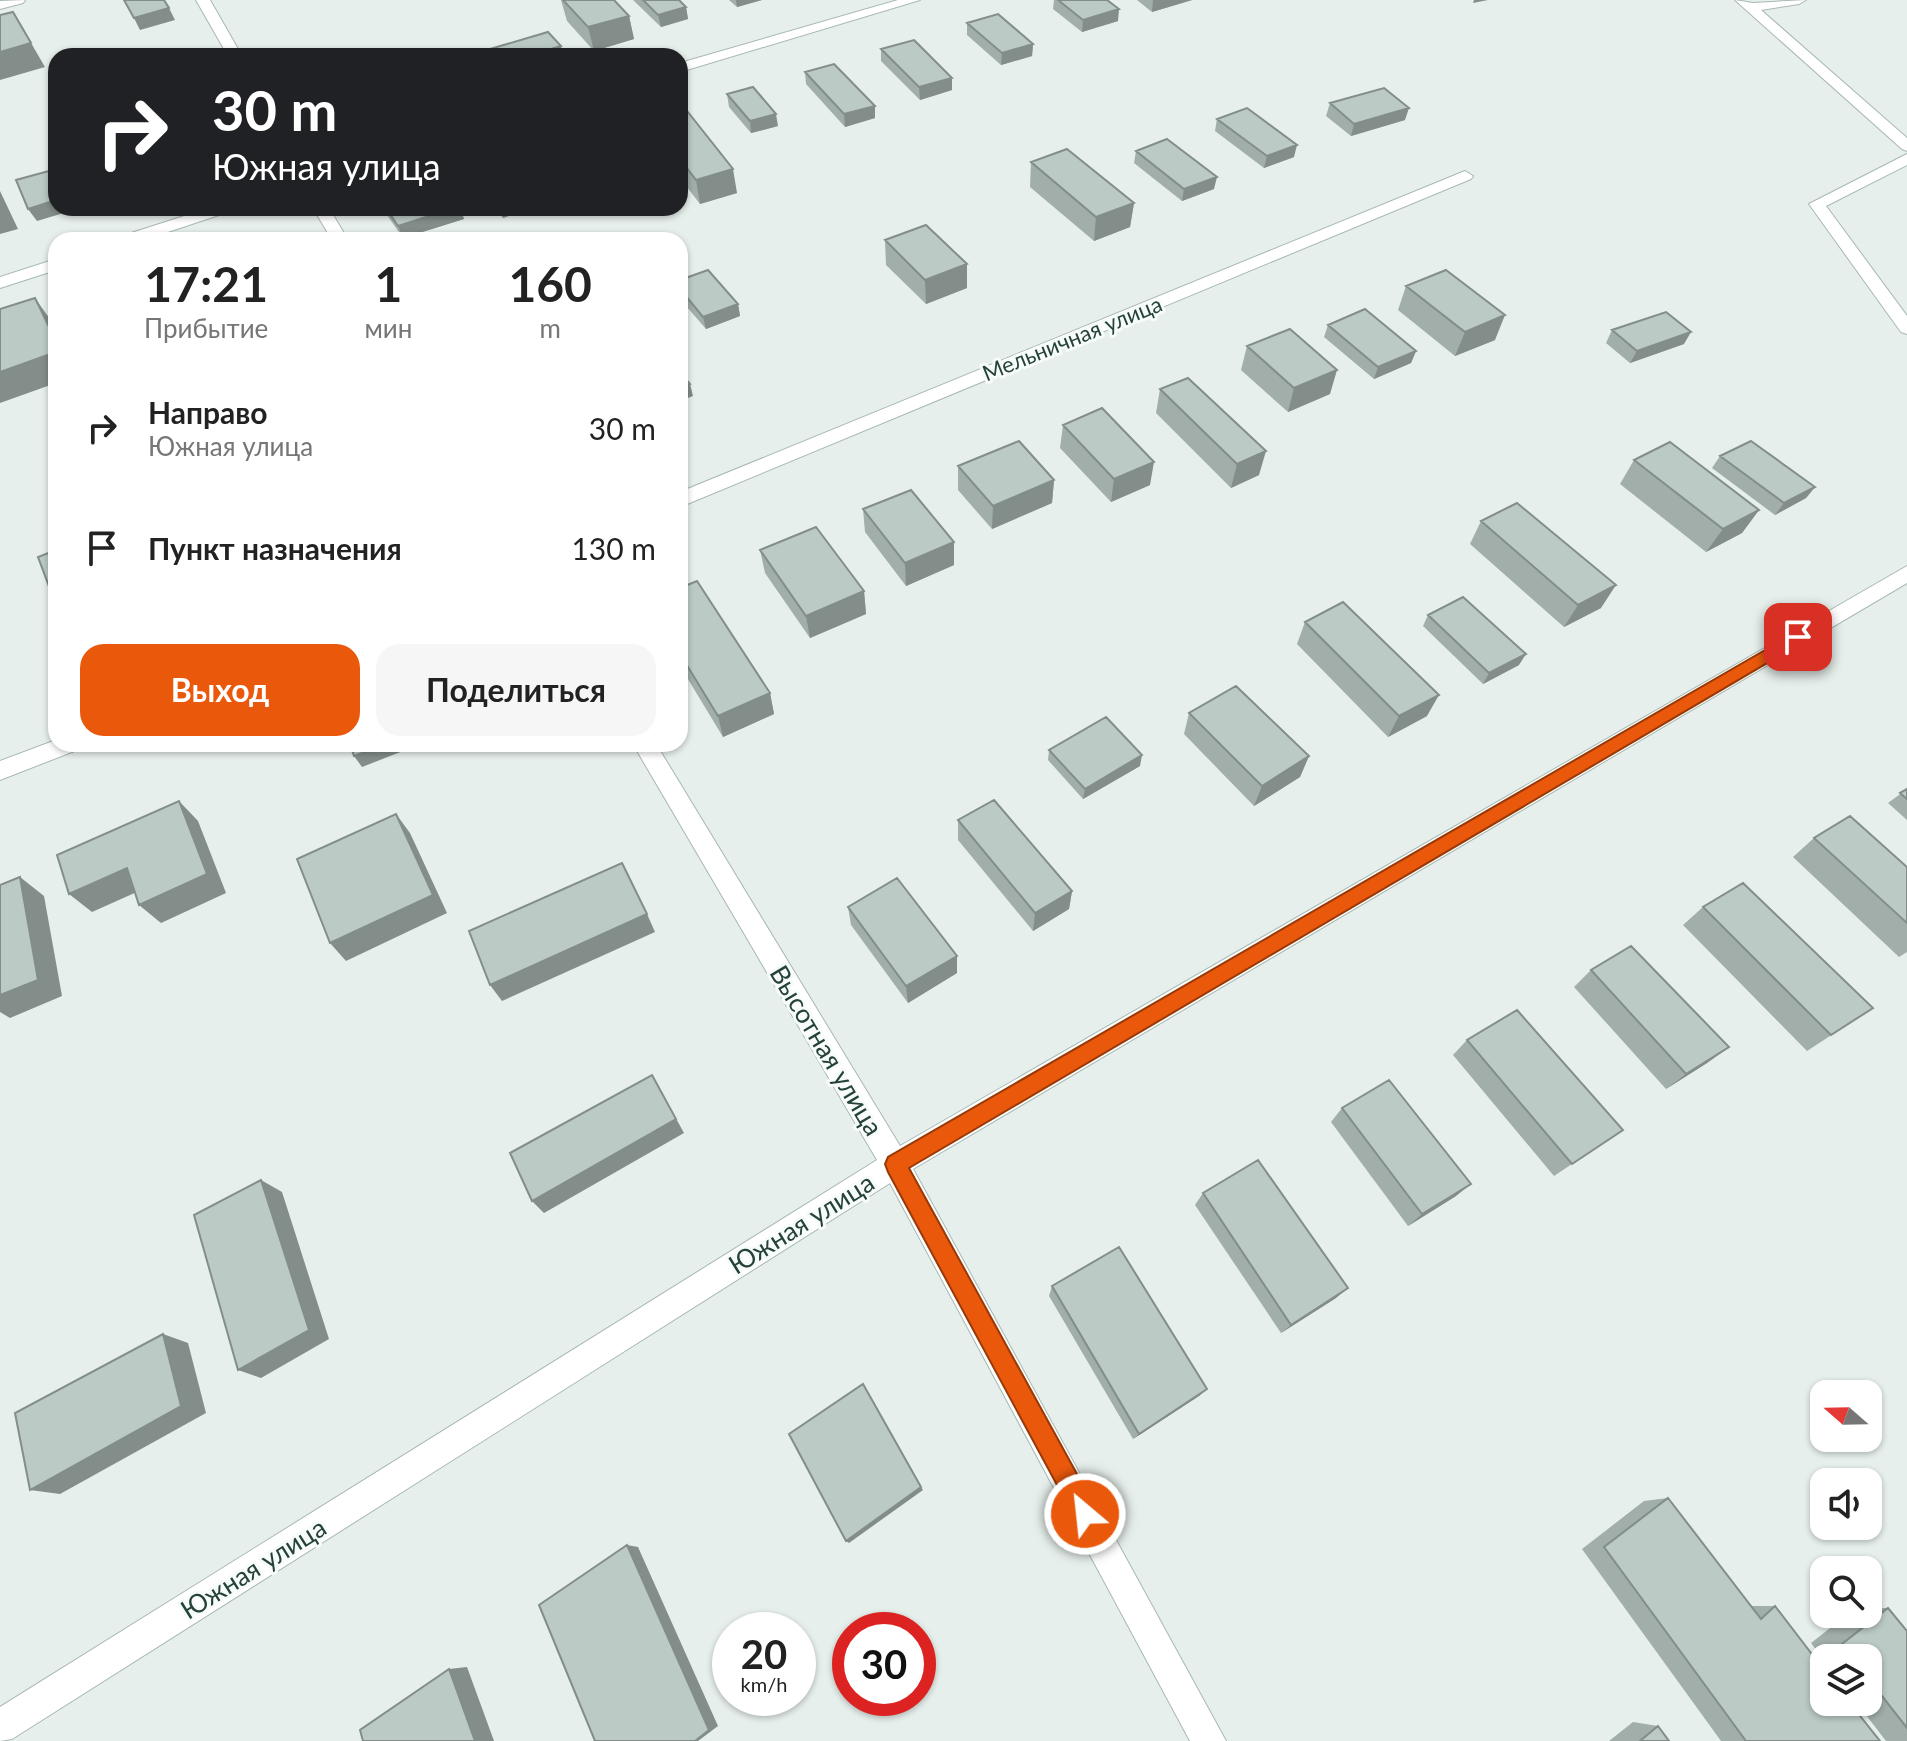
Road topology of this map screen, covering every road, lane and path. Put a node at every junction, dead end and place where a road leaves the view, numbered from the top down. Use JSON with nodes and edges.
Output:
{"nodes":[{"id":1,"x":18,"y":0,"type":"edge"},
{"id":2,"x":203,"y":0,"type":"edge"},
{"id":3,"x":913,"y":0,"type":"edge"},
{"id":4,"x":1799,"y":0,"type":"edge"},
{"id":5,"x":1748,"y":4,"type":"edge"},
{"id":6,"x":0,"y":5,"type":"edge"},
{"id":7,"x":230,"y":48,"type":"edge"},
{"id":8,"x":688,"y":66,"type":"edge"},
{"id":9,"x":1907,"y":146,"type":"edge"},
{"id":10,"x":1907,"y":159,"type":"edge"},
{"id":11,"x":1465,"y":176,"type":"dead end"},
{"id":12,"x":201,"y":216,"type":"edge"},
{"id":13,"x":152,"y":232,"type":"edge"},
{"id":14,"x":48,"y":267,"type":"edge"},
{"id":15,"x":0,"y":283,"type":"edge"},
{"id":16,"x":1907,"y":328,"type":"edge"},
{"id":17,"x":688,"y":497,"type":"edge"},
{"id":18,"x":1907,"y":573,"type":"edge"},
{"id":19,"x":49,"y":752,"type":"edge"},
{"id":20,"x":649,"y":752,"type":"edge"},
{"id":21,"x":0,"y":771,"type":"edge"},
{"id":22,"x":895,"y":1164,"type":"junction"},
{"id":23,"x":0,"y":1727,"type":"edge"},
{"id":24,"x":1209,"y":1741,"type":"edge"}],
"edges":[{"from":1,"to":6,"type":"street"},
{"from":2,"to":7,"type":"street"},
{"from":3,"to":8,"type":"street"},
{"from":4,"to":5,"type":"street"},
{"from":5,"to":9,"type":"street"},
{"from":10,"to":16,"type":"street"},
{"from":11,"to":17,"type":"street","name":"Мельничная улица"},
{"from":12,"to":13,"type":"street"},
{"from":14,"to":15,"type":"street"},
{"from":18,"to":22,"type":"street","name":"Южная улица"},
{"from":19,"to":21,"type":"street"},
{"from":20,"to":22,"type":"street","name":"Высотная улица"},
{"from":22,"to":23,"type":"street","name":"Южная улица"},
{"from":22,"to":24,"type":"street","name":"Высотная улица"}]}
